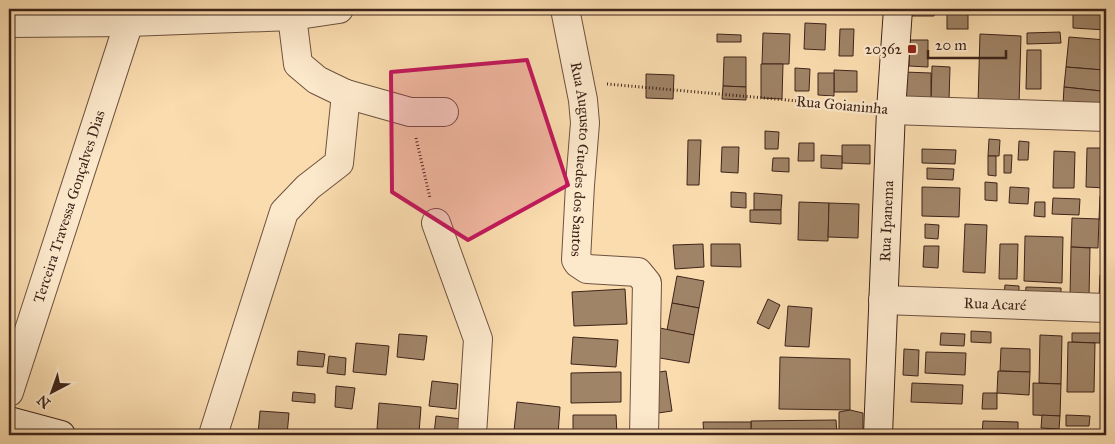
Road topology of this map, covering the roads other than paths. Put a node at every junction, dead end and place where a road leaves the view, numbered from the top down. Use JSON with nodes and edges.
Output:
{"nodes":[{"id":1,"x":339,"y":9,"type":"edge"},
{"id":2,"x":565,"y":9,"type":"edge"},
{"id":3,"x":898,"y":9,"type":"edge"},
{"id":4,"x":292,"y":16,"type":"junction"},
{"id":5,"x":9,"y":22,"type":"edge"},
{"id":6,"x":129,"y":22,"type":"junction"},
{"id":7,"x":346,"y":94,"type":"junction"},
{"id":8,"x":891,"y":110,"type":"junction"},
{"id":9,"x":444,"y":112,"type":"dead end"},
{"id":10,"x":1106,"y":117,"type":"edge"},
{"id":11,"x":436,"y":223,"type":"road end"},
{"id":12,"x":884,"y":300,"type":"junction"},
{"id":13,"x":1106,"y":308,"type":"edge"},
{"id":14,"x":9,"y":392,"type":"edge"},
{"id":15,"x":9,"y":421,"type":"edge"},
{"id":16,"x":61,"y":435,"type":"edge"},
{"id":17,"x":213,"y":435,"type":"edge"},
{"id":18,"x":472,"y":435,"type":"edge"},
{"id":19,"x":644,"y":435,"type":"edge"},
{"id":20,"x":878,"y":435,"type":"edge"}],
"edges":[{"from":1,"to":4,"type":"street"},
{"from":2,"to":19,"type":"street","name":"Rua Augusto Guedes dos Santos"},
{"from":3,"to":8,"type":"street","name":"Rua Ipanema"},
{"from":4,"to":6,"type":"street"},
{"from":4,"to":7,"type":"street"},
{"from":5,"to":6,"type":"street"},
{"from":6,"to":14,"type":"street","name":"Terceira Travessa Gonçalves Dias"},
{"from":7,"to":9,"type":"street"},
{"from":7,"to":17,"type":"street"},
{"from":8,"to":10,"type":"street","name":"Rua Goianinha"},
{"from":8,"to":12,"type":"street","name":"Rua Ipanema"},
{"from":11,"to":18,"type":"street"},
{"from":12,"to":13,"type":"street","name":"Rua Acaré"},
{"from":12,"to":20,"type":"street","name":"Rua Ipanema"},
{"from":15,"to":16,"type":"street"}]}
